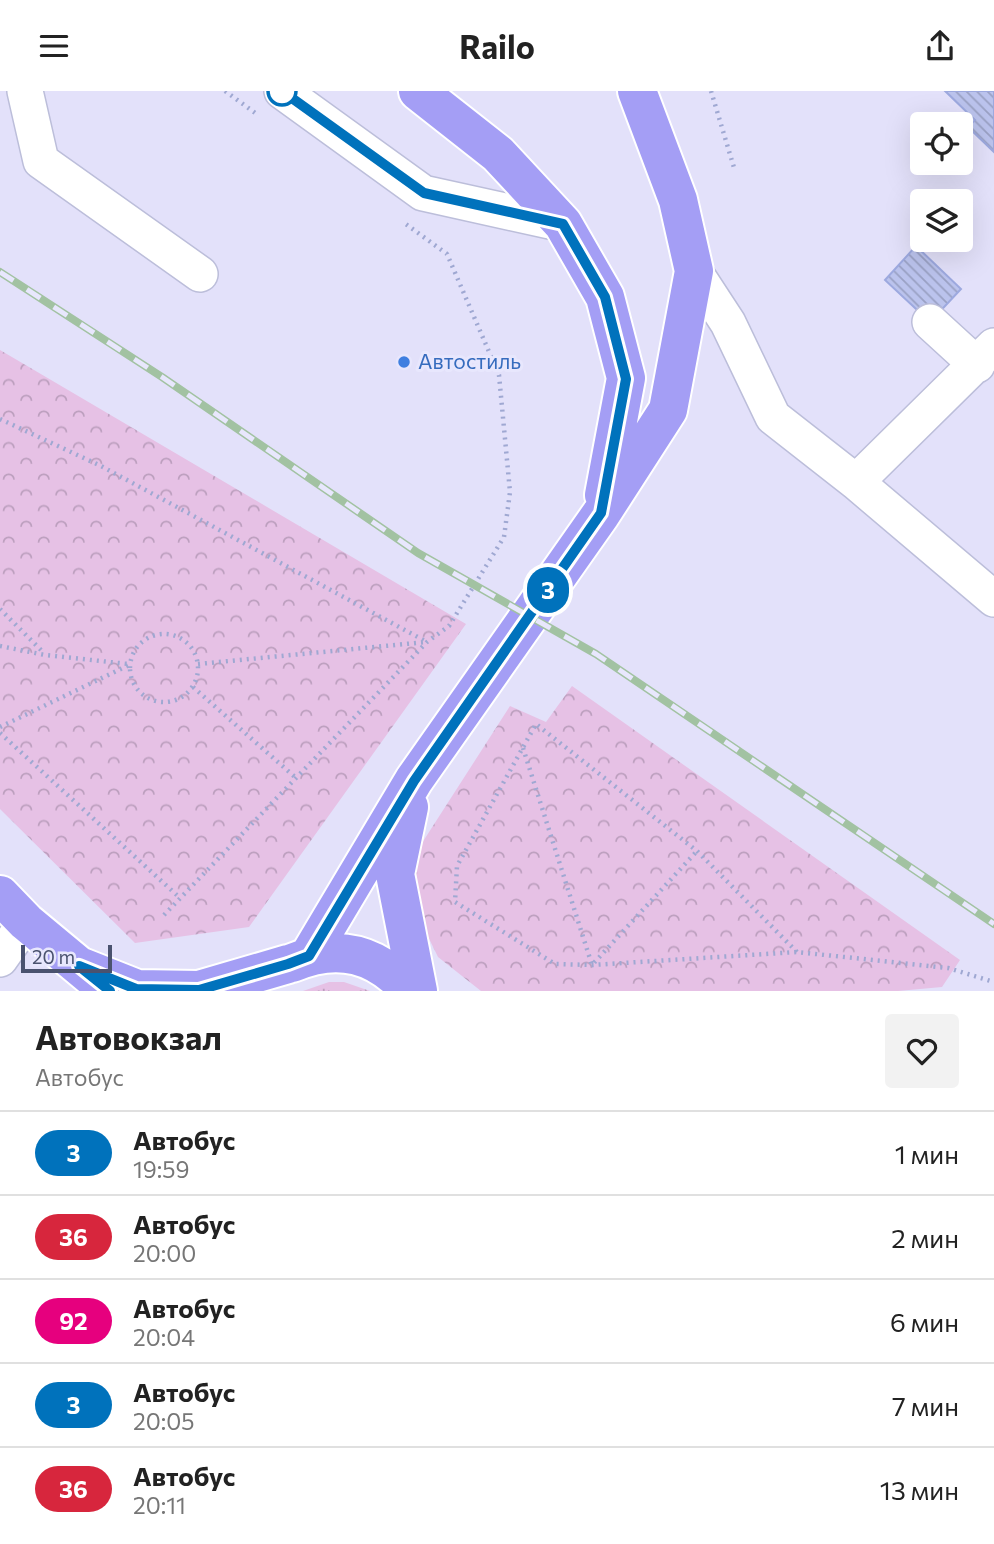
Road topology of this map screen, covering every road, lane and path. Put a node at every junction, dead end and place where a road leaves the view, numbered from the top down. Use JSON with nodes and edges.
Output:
{"nodes":[{"id":1,"x":25,"y":91,"type":"edge"},
{"id":2,"x":225,"y":91,"type":"edge"},
{"id":3,"x":418,"y":91,"type":"edge"},
{"id":4,"x":637,"y":91,"type":"edge"},
{"id":5,"x":711,"y":91,"type":"edge"},
{"id":6,"x":270,"y":103,"type":"edge"},
{"id":7,"x":735,"y":171,"type":"dead end"},
{"id":8,"x":402,"y":222,"type":"dead end"},
{"id":9,"x":563,"y":224,"type":"junction"},
{"id":10,"x":694,"y":271,"type":"junction"},
{"id":11,"x":200,"y":274,"type":"dead end"},
{"id":12,"x":930,"y":322,"type":"dead end"},
{"id":13,"x":985,"y":356,"type":"edge"},
{"id":14,"x":0,"y":419,"type":"edge"},
{"id":15,"x":856,"y":482,"type":"junction"},
{"id":16,"x":601,"y":513,"type":"junction"},
{"id":17,"x":994,"y":599,"type":"edge"},
{"id":18,"x":0,"y":609,"type":"edge"},
{"id":19,"x":427,"y":642,"type":"junction"},
{"id":20,"x":0,"y":646,"type":"edge"},
{"id":21,"x":45,"y":655,"type":"junction"},
{"id":22,"x":129,"y":664,"type":"junction"},
{"id":23,"x":198,"y":664,"type":"junction"},
{"id":24,"x":193,"y":687,"type":"junction"},
{"id":25,"x":0,"y":727,"type":"edge"},
{"id":26,"x":0,"y":733,"type":"edge"},
{"id":27,"x":523,"y":748,"type":"junction"},
{"id":28,"x":296,"y":778,"type":"junction"},
{"id":29,"x":414,"y":781,"type":"junction"},
{"id":30,"x":697,"y":851,"type":"junction"},
{"id":31,"x":0,"y":895,"type":"edge"},
{"id":32,"x":180,"y":898,"type":"junction"},
{"id":33,"x":164,"y":915,"type":"dead end"},
{"id":34,"x":26,"y":922,"type":"junction"},
{"id":35,"x":797,"y":952,"type":"junction"},
{"id":36,"x":0,"y":959,"type":"edge"},
{"id":37,"x":298,"y":960,"type":"junction"},
{"id":38,"x":592,"y":965,"type":"junction"},
{"id":39,"x":79,"y":966,"type":"junction"},
{"id":40,"x":994,"y":982,"type":"edge"},
{"id":41,"x":110,"y":991,"type":"edge"},
{"id":42,"x":259,"y":991,"type":"edge"},
{"id":43,"x":410,"y":991,"type":"edge"},
{"id":44,"x":418,"y":991,"type":"edge"}],
"edges":[{"from":1,"to":11,"type":"street"},
{"from":2,"to":6,"type":"path"},
{"from":3,"to":9,"type":"main road"},
{"from":4,"to":10,"type":"main road"},
{"from":5,"to":7,"type":"path"},
{"from":6,"to":9,"type":"street"},
{"from":8,"to":19,"type":"path"},
{"from":9,"to":16,"type":"main road"},
{"from":10,"to":15,"type":"street"},
{"from":10,"to":16,"type":"main road"},
{"from":12,"to":13,"type":"street"},
{"from":13,"to":15,"type":"street"},
{"from":14,"to":19,"type":"path"},
{"from":15,"to":17,"type":"street"},
{"from":16,"to":29,"type":"main road"},
{"from":18,"to":21,"type":"path"},
{"from":19,"to":23,"type":"path"},
{"from":19,"to":28,"type":"path"},
{"from":20,"to":21,"type":"path"},
{"from":21,"to":22,"type":"path"},
{"from":22,"to":23,"type":"path"},
{"from":22,"to":24,"type":"path"},
{"from":22,"to":25,"type":"path"},
{"from":23,"to":24,"type":"path"},
{"from":24,"to":28,"type":"path"},
{"from":26,"to":32,"type":"path"},
{"from":27,"to":30,"type":"path"},
{"from":27,"to":38,"type":"path"},
{"from":27,"to":38,"type":"path"},
{"from":28,"to":32,"type":"path"},
{"from":29,"to":37,"type":"main road"},
{"from":29,"to":44,"type":"main road"},
{"from":30,"to":35,"type":"path"},
{"from":30,"to":38,"type":"path"},
{"from":31,"to":34,"type":"main road"},
{"from":32,"to":33,"type":"path"},
{"from":34,"to":36,"type":"street"},
{"from":34,"to":39,"type":"main road"},
{"from":35,"to":38,"type":"path"},
{"from":35,"to":40,"type":"path"},
{"from":37,"to":39,"type":"main road"},
{"from":37,"to":42,"type":"main road"},
{"from":37,"to":43,"type":"main road"},
{"from":39,"to":41,"type":"main road"}]}
